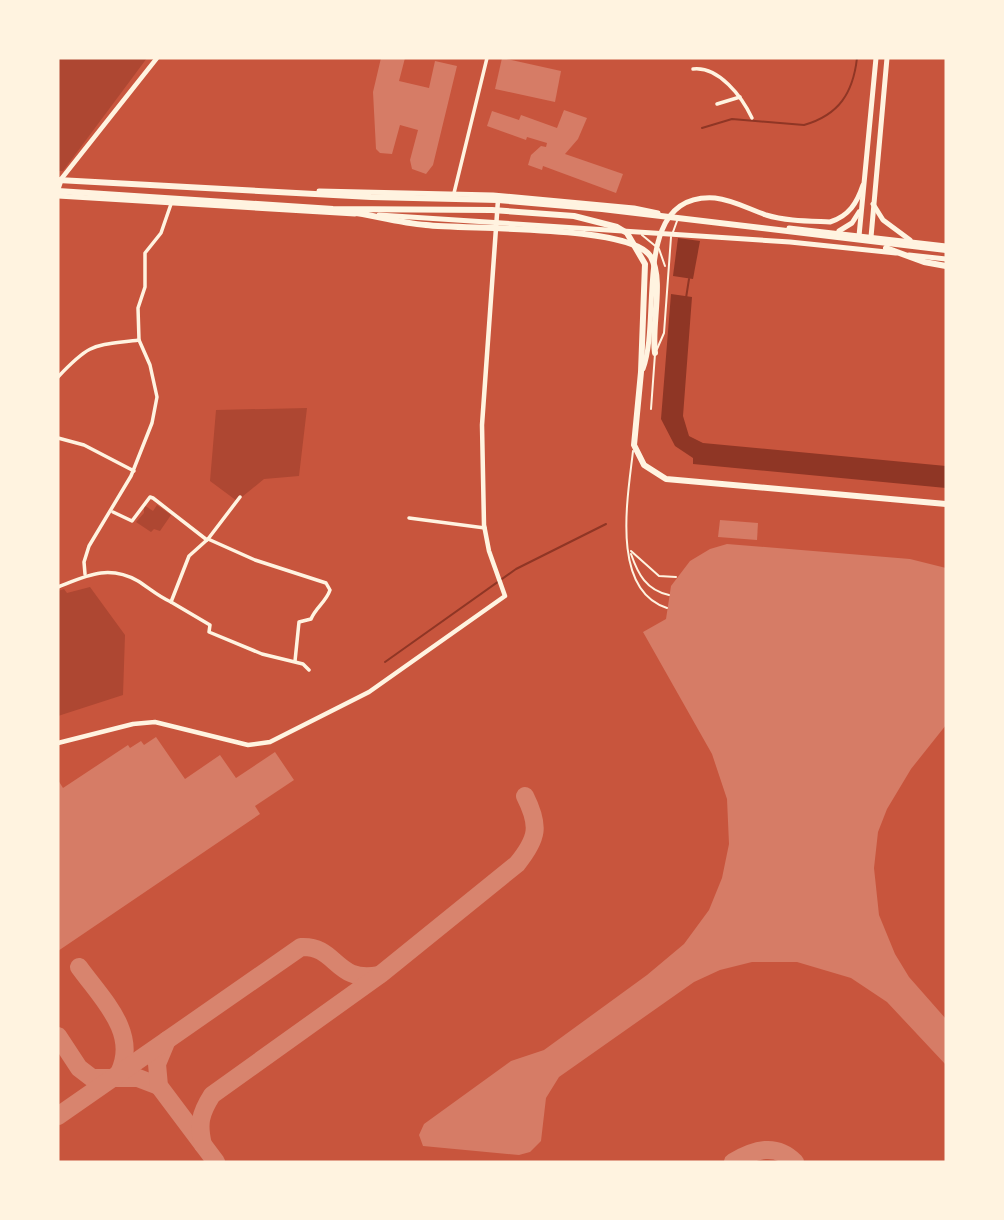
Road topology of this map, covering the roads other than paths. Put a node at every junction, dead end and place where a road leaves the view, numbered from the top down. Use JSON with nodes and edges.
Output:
{"nodes":[{"id":1,"x":157,"y":58,"type":"edge"},
{"id":2,"x":486,"y":58,"type":"edge"},
{"id":3,"x":876,"y":58,"type":"edge"},
{"id":4,"x":887,"y":58,"type":"edge"},
{"id":5,"x":693,"y":69,"type":"dead end"},
{"id":6,"x":740,"y":97,"type":"junction"},
{"id":7,"x":717,"y":104,"type":"dead end"},
{"id":8,"x":752,"y":118,"type":"dead end"},
{"id":9,"x":59,"y":179,"type":"edge"},
{"id":10,"x":863,"y":185,"type":"junction"},
{"id":11,"x":58,"y":192,"type":"edge"},
{"id":12,"x":454,"y":193,"type":"junction"},
{"id":13,"x":498,"y":196,"type":"junction"},
{"id":14,"x":172,"y":202,"type":"junction"},
{"id":15,"x":873,"y":204,"type":"junction"},
{"id":16,"x":333,"y":209,"type":"junction"},
{"id":17,"x":861,"y":209,"type":"junction"},
{"id":18,"x":679,"y":218,"type":"junction"},
{"id":19,"x":495,"y":221,"type":"junction"},
{"id":20,"x":835,"y":232,"type":"junction"},
{"id":21,"x":639,"y":233,"type":"junction"},
{"id":22,"x":671,"y":234,"type":"junction"},
{"id":23,"x":859,"y":235,"type":"junction"},
{"id":24,"x":871,"y":236,"type":"junction"},
{"id":25,"x":913,"y":241,"type":"junction"},
{"id":26,"x":878,"y":244,"type":"junction"},
{"id":27,"x":946,"y":248,"type":"edge"},
{"id":28,"x":858,"y":249,"type":"junction"},
{"id":29,"x":870,"y":251,"type":"junction"},
{"id":30,"x":946,"y":258,"type":"edge"},
{"id":31,"x":946,"y":266,"type":"edge"},
{"id":32,"x":666,"y":270,"type":"junction"},
{"id":33,"x":139,"y":340,"type":"junction"},
{"id":34,"x":655,"y":353,"type":"junction"},
{"id":35,"x":641,"y":372,"type":"junction"},
{"id":36,"x":58,"y":377,"type":"edge"},
{"id":37,"x":652,"y":409,"type":"dead end"},
{"id":38,"x":58,"y":438,"type":"edge"},
{"id":39,"x":634,"y":444,"type":"junction"},
{"id":40,"x":134,"y":471,"type":"junction"},
{"id":41,"x":240,"y":498,"type":"dead end"},
{"id":42,"x":946,"y":504,"type":"edge"},
{"id":43,"x":113,"y":512,"type":"junction"},
{"id":44,"x":409,"y":518,"type":"dead end"},
{"id":45,"x":485,"y":528,"type":"junction"},
{"id":46,"x":208,"y":539,"type":"junction"},
{"id":47,"x":630,"y":550,"type":"junction"},
{"id":48,"x":85,"y":574,"type":"junction"},
{"id":49,"x":676,"y":578,"type":"dead end"},
{"id":50,"x":58,"y":587,"type":"edge"},
{"id":51,"x":668,"y":595,"type":"dead end"},
{"id":52,"x":171,"y":602,"type":"junction"},
{"id":53,"x":667,"y":608,"type":"dead end"},
{"id":54,"x":295,"y":661,"type":"junction"},
{"id":55,"x":309,"y":670,"type":"dead end"},
{"id":56,"x":58,"y":743,"type":"edge"}],
"edges":[{"from":1,"to":9,"type":"street"},
{"from":2,"to":12,"type":"street"},
{"from":3,"to":10,"type":"main road"},
{"from":4,"to":15,"type":"main road"},
{"from":5,"to":6,"type":"street"},
{"from":6,"to":7,"type":"street"},
{"from":6,"to":8,"type":"street"},
{"from":9,"to":11,"type":"street"},
{"from":9,"to":12,"type":"main road"},
{"from":9,"to":26,"type":"main road"},
{"from":10,"to":17,"type":"main road"},
{"from":10,"to":35,"type":"main road"},
{"from":11,"to":14,"type":"main road"},
{"from":11,"to":16,"type":"main road"},
{"from":12,"to":13,"type":"main road"},
{"from":13,"to":18,"type":"main road"},
{"from":13,"to":19,"type":"street"},
{"from":14,"to":19,"type":"main road"},
{"from":14,"to":33,"type":"street"},
{"from":15,"to":24,"type":"main road"},
{"from":15,"to":25,"type":"main road"},
{"from":16,"to":34,"type":"main road"},
{"from":16,"to":35,"type":"main road"},
{"from":17,"to":20,"type":"main road"},
{"from":17,"to":23,"type":"main road"},
{"from":18,"to":20,"type":"main road"},
{"from":18,"to":22,"type":"lane"},
{"from":19,"to":21,"type":"main road"},
{"from":19,"to":45,"type":"street"},
{"from":20,"to":23,"type":"main road"},
{"from":21,"to":22,"type":"main road"},
{"from":21,"to":32,"type":"lane"},
{"from":22,"to":28,"type":"main road"},
{"from":22,"to":32,"type":"lane"},
{"from":23,"to":24,"type":"main road"},
{"from":23,"to":28,"type":"main road"},
{"from":24,"to":25,"type":"main road"},
{"from":24,"to":29,"type":"main road"},
{"from":25,"to":27,"type":"main road"},
{"from":26,"to":27,"type":"main road"},
{"from":26,"to":31,"type":"main road"},
{"from":28,"to":29,"type":"main road"},
{"from":29,"to":30,"type":"main road"},
{"from":32,"to":34,"type":"lane"},
{"from":33,"to":36,"type":"street"},
{"from":33,"to":40,"type":"street"},
{"from":34,"to":37,"type":"lane"},
{"from":35,"to":39,"type":"main road"},
{"from":38,"to":40,"type":"street"},
{"from":39,"to":42,"type":"main road"},
{"from":39,"to":47,"type":"lane"},
{"from":40,"to":43,"type":"street"},
{"from":41,"to":46,"type":"street"},
{"from":43,"to":46,"type":"street"},
{"from":43,"to":48,"type":"street"},
{"from":44,"to":45,"type":"street"},
{"from":45,"to":56,"type":"street"},
{"from":46,"to":52,"type":"street"},
{"from":46,"to":54,"type":"street"},
{"from":47,"to":49,"type":"lane"},
{"from":47,"to":51,"type":"lane"},
{"from":47,"to":53,"type":"lane"},
{"from":48,"to":50,"type":"street"},
{"from":48,"to":52,"type":"street"},
{"from":52,"to":54,"type":"street"},
{"from":54,"to":55,"type":"street"}]}
